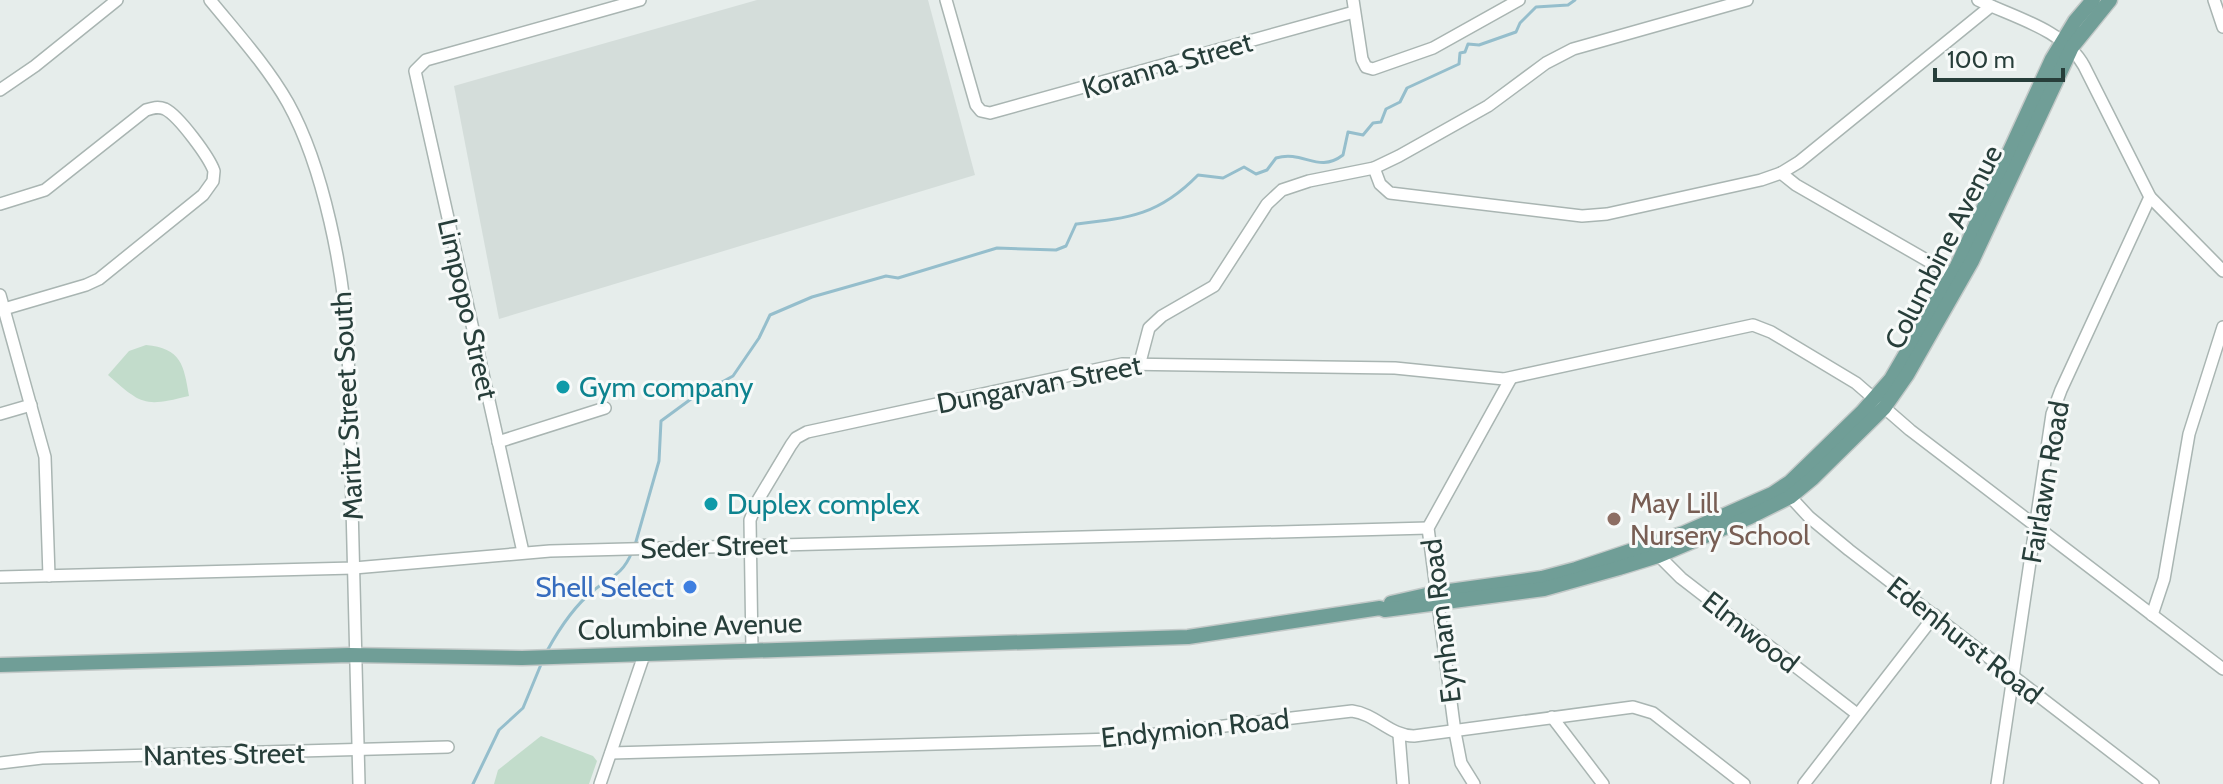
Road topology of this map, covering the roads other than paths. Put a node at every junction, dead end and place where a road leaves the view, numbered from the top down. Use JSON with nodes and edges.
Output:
{"nodes":[{"id":1,"x":117,"y":0,"type":"edge"},
{"id":2,"x":210,"y":0,"type":"edge"},
{"id":3,"x":640,"y":0,"type":"edge"},
{"id":4,"x":946,"y":0,"type":"edge"},
{"id":5,"x":1519,"y":0,"type":"edge"},
{"id":6,"x":1747,"y":0,"type":"edge"},
{"id":7,"x":1978,"y":0,"type":"edge"},
{"id":8,"x":2093,"y":0,"type":"edge"},
{"id":9,"x":2110,"y":0,"type":"edge"},
{"id":10,"x":2214,"y":0,"type":"edge"},
{"id":11,"x":1354,"y":6,"type":"edge"},
{"id":12,"x":1991,"y":6,"type":"junction"},
{"id":13,"x":2223,"y":27,"type":"edge"},
{"id":14,"x":2067,"y":44,"type":"junction"},
{"id":15,"x":0,"y":90,"type":"edge"},
{"id":16,"x":1374,"y":168,"type":"junction"},
{"id":17,"x":1781,"y":173,"type":"junction"},
{"id":18,"x":2150,"y":197,"type":"junction"},
{"id":19,"x":0,"y":204,"type":"edge"},
{"id":20,"x":2223,"y":271,"type":"edge"},
{"id":21,"x":1957,"y":278,"type":"junction"},
{"id":22,"x":0,"y":295,"type":"edge"},
{"id":23,"x":4,"y":309,"type":"junction"},
{"id":24,"x":2223,"y":327,"type":"edge"},
{"id":25,"x":1140,"y":362,"type":"junction"},
{"id":26,"x":1511,"y":378,"type":"junction"},
{"id":27,"x":1879,"y":403,"type":"junction"},
{"id":28,"x":31,"y":405,"type":"junction"},
{"id":29,"x":605,"y":408,"type":"dead end"},
{"id":30,"x":0,"y":414,"type":"edge"},
{"id":31,"x":498,"y":442,"type":"junction"},
{"id":32,"x":1786,"y":493,"type":"junction"},
{"id":33,"x":2036,"y":527,"type":"junction"},
{"id":34,"x":1428,"y":528,"type":"junction"},
{"id":35,"x":749,"y":545,"type":"junction"},
{"id":36,"x":1654,"y":551,"type":"junction"},
{"id":37,"x":523,"y":552,"type":"junction"},
{"id":38,"x":354,"y":568,"type":"junction"},
{"id":39,"x":49,"y":576,"type":"junction"},
{"id":40,"x":0,"y":577,"type":"edge"},
{"id":41,"x":1435,"y":599,"type":"junction"},
{"id":42,"x":1935,"y":615,"type":"junction"},
{"id":43,"x":2152,"y":615,"type":"junction"},
{"id":44,"x":752,"y":650,"type":"junction"},
{"id":45,"x":356,"y":655,"type":"junction"},
{"id":46,"x":644,"y":655,"type":"junction"},
{"id":47,"x":0,"y":665,"type":"edge"},
{"id":48,"x":2223,"y":669,"type":"edge"},
{"id":49,"x":2013,"y":678,"type":"junction"},
{"id":50,"x":1857,"y":714,"type":"junction"},
{"id":51,"x":1552,"y":717,"type":"junction"},
{"id":52,"x":1455,"y":732,"type":"junction"},
{"id":53,"x":1399,"y":735,"type":"junction"},
{"id":54,"x":448,"y":747,"type":"dead end"},
{"id":55,"x":359,"y":750,"type":"junction"},
{"id":56,"x":611,"y":753,"type":"junction"},
{"id":57,"x":0,"y":763,"type":"edge"},
{"id":58,"x":359,"y":784,"type":"edge"},
{"id":59,"x":600,"y":784,"type":"edge"},
{"id":60,"x":1403,"y":784,"type":"edge"},
{"id":61,"x":1474,"y":784,"type":"edge"},
{"id":62,"x":1603,"y":784,"type":"edge"},
{"id":63,"x":1744,"y":784,"type":"edge"},
{"id":64,"x":1804,"y":784,"type":"edge"},
{"id":65,"x":1997,"y":784,"type":"edge"},
{"id":66,"x":2153,"y":784,"type":"edge"}],
"edges":[{"from":1,"to":15,"type":"street"},
{"from":2,"to":38,"type":"street","name":"Maritz Street South"},
{"from":3,"to":31,"type":"street","name":"Limpopo Street"},
{"from":4,"to":11,"type":"street","name":"Koranna Street"},
{"from":5,"to":11,"type":"street"},
{"from":6,"to":16,"type":"street"},
{"from":7,"to":12,"type":"street"},
{"from":8,"to":14,"type":"main road","name":"Columbine Avenue"},
{"from":9,"to":14,"type":"main road","name":"Columbine Avenue"},
{"from":10,"to":13,"type":"street"},
{"from":12,"to":14,"type":"street"},
{"from":12,"to":17,"type":"street"},
{"from":14,"to":18,"type":"street"},
{"from":14,"to":21,"type":"main road","name":"Columbine Avenue"},
{"from":16,"to":17,"type":"street"},
{"from":16,"to":25,"type":"street"},
{"from":17,"to":21,"type":"street"},
{"from":18,"to":20,"type":"street"},
{"from":18,"to":33,"type":"street","name":"Fairlawn Road"},
{"from":19,"to":23,"type":"street"},
{"from":21,"to":27,"type":"main road","name":"Columbine Avenue"},
{"from":22,"to":23,"type":"street"},
{"from":23,"to":28,"type":"street"},
{"from":24,"to":43,"type":"street"},
{"from":25,"to":26,"type":"street","name":"Dungarvan Street"},
{"from":25,"to":35,"type":"street","name":"Dungarvan Street"},
{"from":26,"to":27,"type":"street","name":"Dungarvan Street"},
{"from":26,"to":34,"type":"street","name":"Eynham Road"},
{"from":27,"to":32,"type":"main road","name":"Columbine Avenue"},
{"from":27,"to":33,"type":"street","name":"Dungarvan Street"},
{"from":28,"to":30,"type":"street"},
{"from":28,"to":39,"type":"street"},
{"from":29,"to":31,"type":"street"},
{"from":31,"to":37,"type":"street","name":"Limpopo Street"},
{"from":32,"to":36,"type":"main road","name":"Columbine Avenue"},
{"from":32,"to":42,"type":"street","name":"Edenhurst Road"},
{"from":33,"to":43,"type":"street","name":"Dungarvan Street"},
{"from":33,"to":49,"type":"street","name":"Fairlawn Road"},
{"from":34,"to":35,"type":"street","name":"Seder Street"},
{"from":34,"to":41,"type":"street","name":"Eynham Road"},
{"from":35,"to":37,"type":"street","name":"Seder Street"},
{"from":35,"to":44,"type":"street","name":"Dungarvan Street"},
{"from":36,"to":41,"type":"main road","name":"Columbine Avenue"},
{"from":36,"to":50,"type":"street","name":"Elmwood"},
{"from":37,"to":38,"type":"street","name":"Seder Street"},
{"from":38,"to":39,"type":"street","name":"Seder Street"},
{"from":38,"to":45,"type":"street","name":"Maritz Street South"},
{"from":39,"to":40,"type":"street","name":"Seder Street"},
{"from":41,"to":44,"type":"main road","name":"Columbine Avenue"},
{"from":41,"to":52,"type":"street","name":"Eynham Road"},
{"from":42,"to":49,"type":"street","name":"Edenhurst Road"},
{"from":42,"to":50,"type":"street"},
{"from":43,"to":48,"type":"street","name":"Dungarvan Street"},
{"from":44,"to":46,"type":"main road","name":"Columbine Avenue"},
{"from":45,"to":46,"type":"main road","name":"Columbine Avenue"},
{"from":45,"to":47,"type":"main road","name":"Columbine Avenue"},
{"from":45,"to":55,"type":"street","name":"Maritz Street South"},
{"from":46,"to":56,"type":"street"},
{"from":49,"to":65,"type":"street","name":"Fairlawn Road"},
{"from":49,"to":66,"type":"street","name":"Edenhurst Road"},
{"from":50,"to":64,"type":"street"},
{"from":51,"to":52,"type":"street"},
{"from":51,"to":62,"type":"street"},
{"from":51,"to":63,"type":"street"},
{"from":52,"to":53,"type":"street"},
{"from":52,"to":61,"type":"street","name":"Eynham Road"},
{"from":53,"to":56,"type":"street","name":"Endymion Road"},
{"from":53,"to":60,"type":"street"},
{"from":54,"to":55,"type":"street","name":"Nantes Street"},
{"from":55,"to":57,"type":"street","name":"Nantes Street"},
{"from":55,"to":58,"type":"street","name":"Maritz Street South"},
{"from":56,"to":59,"type":"street"}]}
